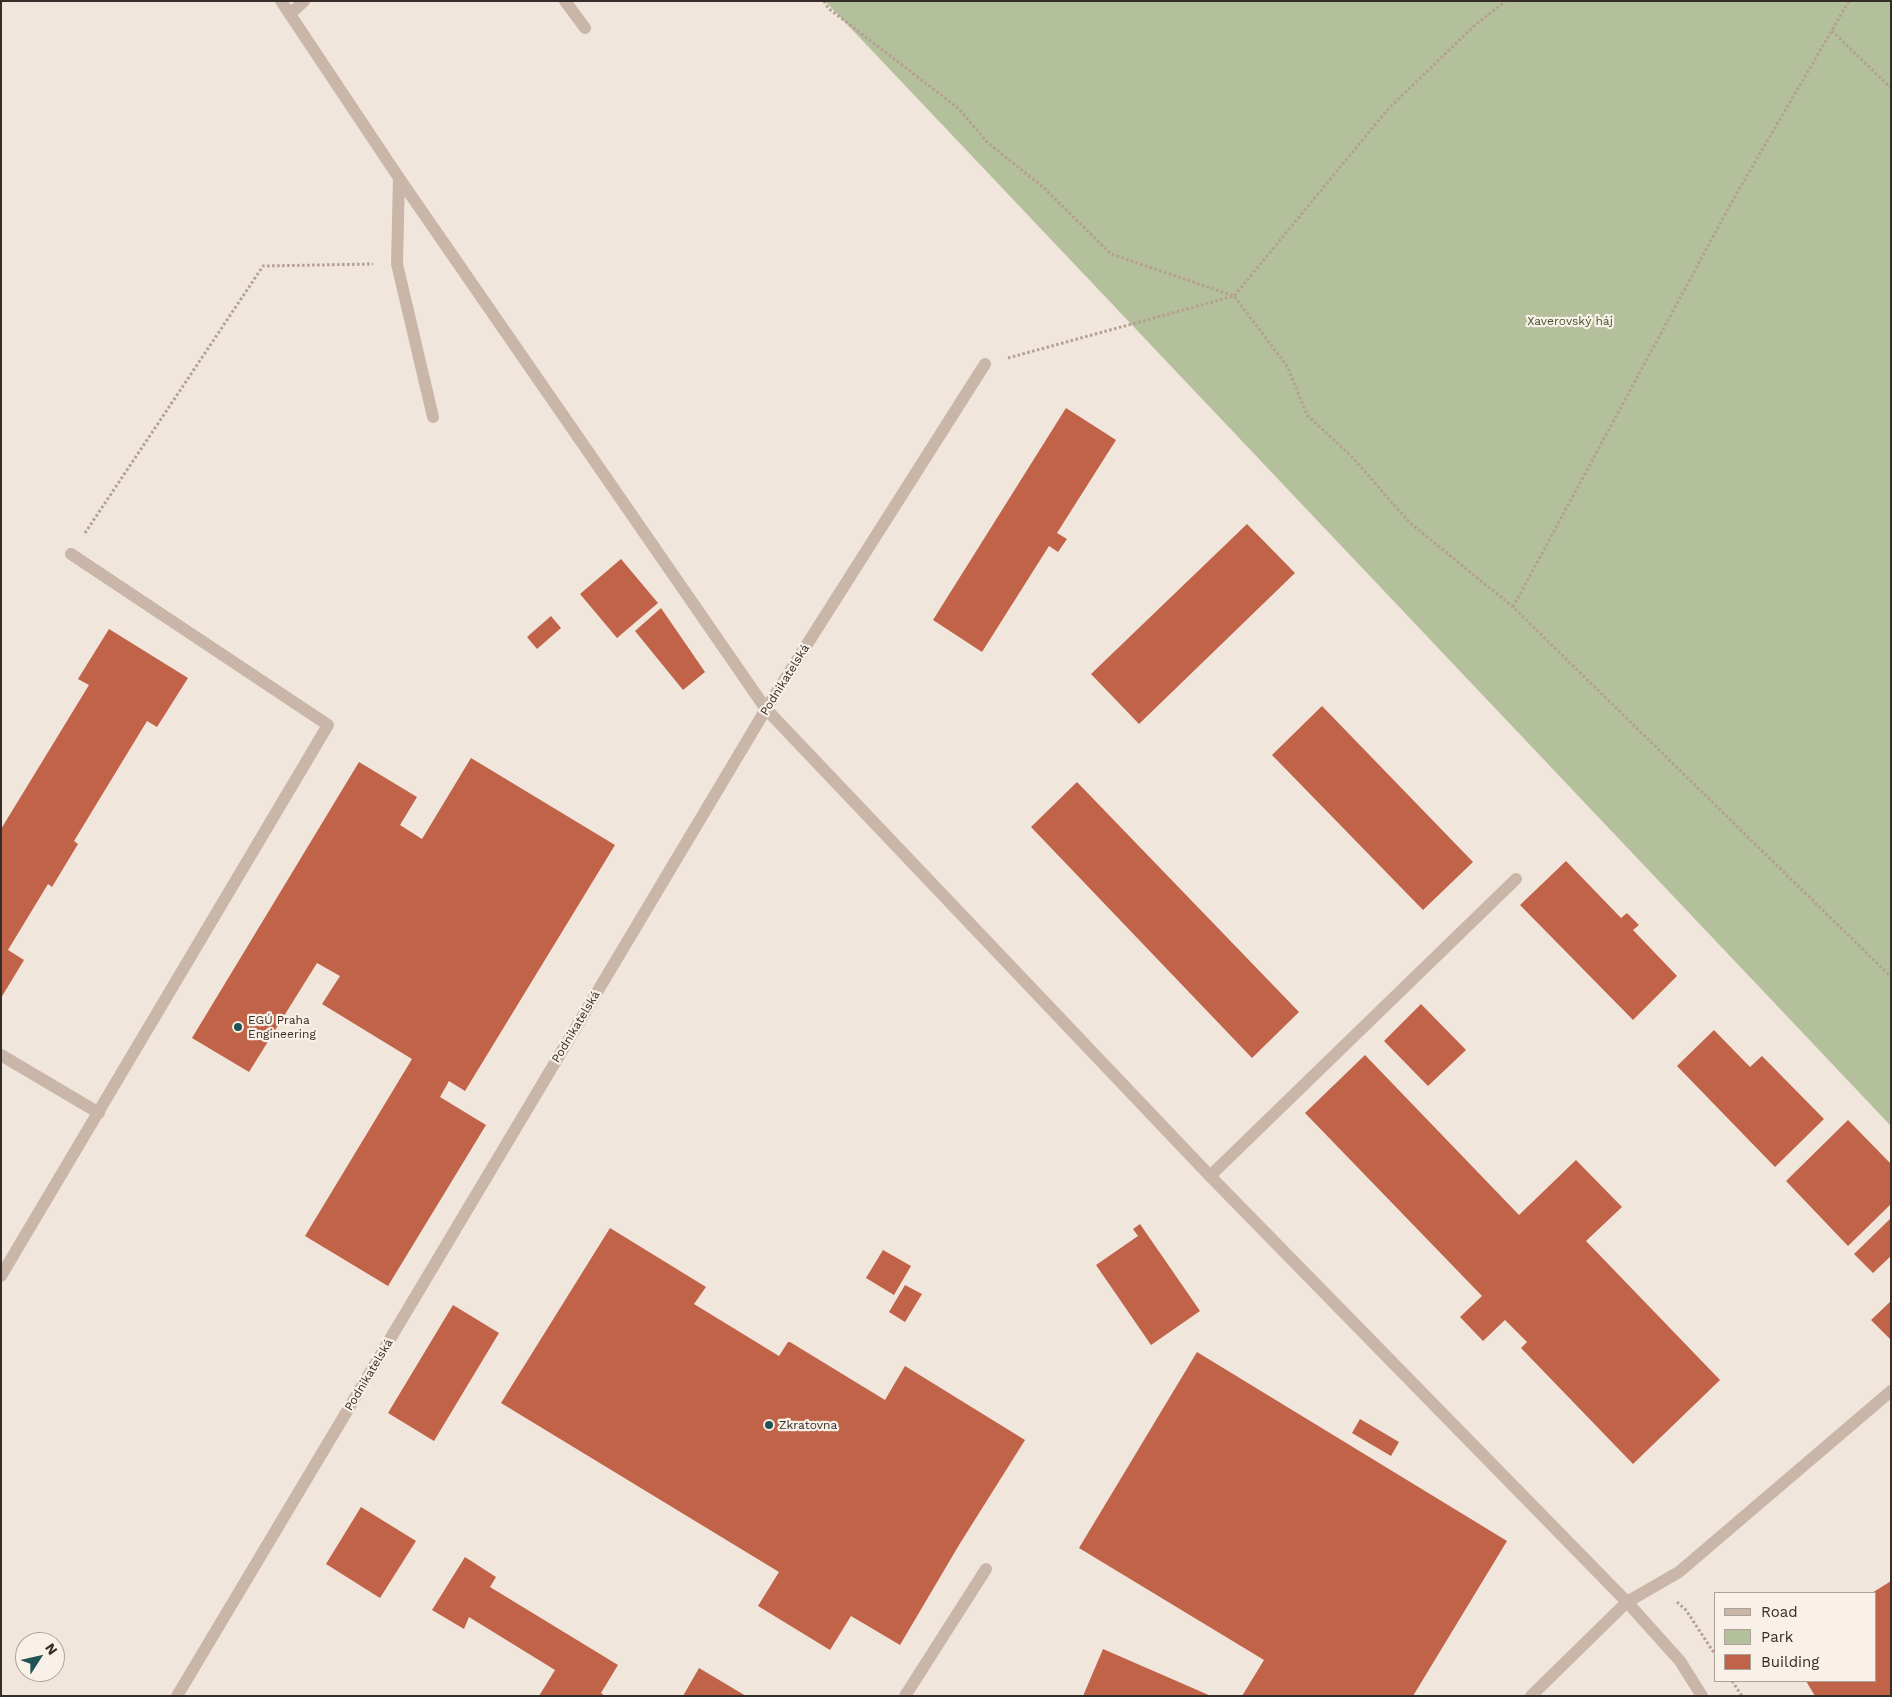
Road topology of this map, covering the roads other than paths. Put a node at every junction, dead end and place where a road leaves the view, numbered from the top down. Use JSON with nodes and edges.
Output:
{"nodes":[{"id":1,"x":281,"y":1,"type":"edge"},
{"id":2,"x":304,"y":1,"type":"edge"},
{"id":3,"x":565,"y":1,"type":"edge"},
{"id":4,"x":290,"y":14,"type":"junction"},
{"id":5,"x":584,"y":28,"type":"dead end"},
{"id":6,"x":399,"y":178,"type":"junction"},
{"id":7,"x":985,"y":364,"type":"road end"},
{"id":8,"x":433,"y":418,"type":"dead end"},
{"id":9,"x":70,"y":554,"type":"road end"},
{"id":10,"x":766,"y":709,"type":"junction"},
{"id":11,"x":1516,"y":879,"type":"dead end"},
{"id":12,"x":1,"y":1055,"type":"edge"},
{"id":13,"x":99,"y":1113,"type":"junction"},
{"id":14,"x":1210,"y":1176,"type":"junction"},
{"id":15,"x":1,"y":1276,"type":"edge"},
{"id":16,"x":1891,"y":1391,"type":"edge"},
{"id":17,"x":986,"y":1569,"type":"dead end"},
{"id":18,"x":1626,"y":1602,"type":"junction"},
{"id":19,"x":177,"y":1696,"type":"edge"},
{"id":20,"x":905,"y":1696,"type":"edge"},
{"id":21,"x":1531,"y":1696,"type":"edge"},
{"id":22,"x":1702,"y":1696,"type":"edge"}],
"edges":[{"from":1,"to":4,"type":"lane"},
{"from":2,"to":4,"type":"lane"},
{"from":3,"to":5,"type":"lane"},
{"from":4,"to":6,"type":"lane"},
{"from":6,"to":8,"type":"lane"},
{"from":6,"to":10,"type":"lane"},
{"from":7,"to":10,"type":"lane","name":"Podnikatelská"},
{"from":9,"to":13,"type":"lane"},
{"from":10,"to":14,"type":"lane"},
{"from":10,"to":19,"type":"lane","name":"Podnikatelská"},
{"from":11,"to":14,"type":"lane"},
{"from":12,"to":13,"type":"lane"},
{"from":13,"to":15,"type":"lane"},
{"from":14,"to":18,"type":"lane"},
{"from":16,"to":18,"type":"lane"},
{"from":17,"to":20,"type":"lane"},
{"from":18,"to":21,"type":"lane"},
{"from":18,"to":22,"type":"lane"}]}
